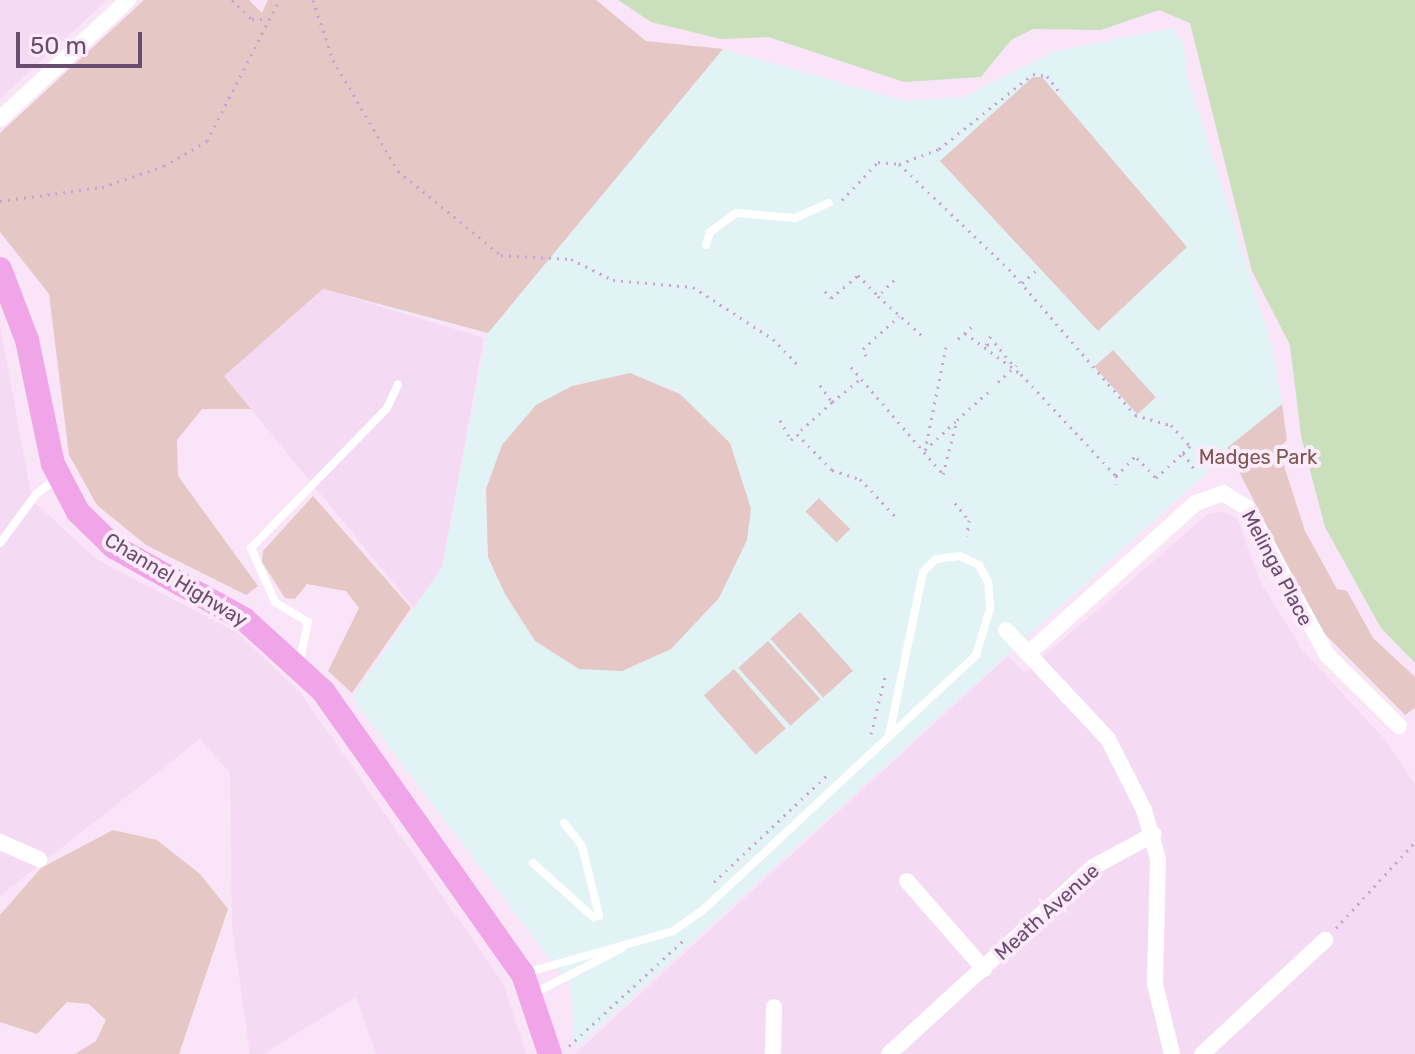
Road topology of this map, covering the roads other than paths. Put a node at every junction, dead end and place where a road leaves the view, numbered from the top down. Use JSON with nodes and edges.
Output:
{"nodes":[{"id":1,"x":128,"y":0,"type":"edge"},
{"id":2,"x":0,"y":119,"type":"edge"},
{"id":3,"x":829,"y":203,"type":"dead end"},
{"id":4,"x":706,"y":245,"type":"dead end"},
{"id":5,"x":0,"y":269,"type":"edge"},
{"id":6,"x":398,"y":384,"type":"dead end"},
{"id":7,"x":59,"y":478,"type":"junction"},
{"id":8,"x":0,"y":543,"type":"edge"},
{"id":9,"x":987,"y":626,"type":"junction"},
{"id":10,"x":1006,"y":630,"type":"joint"},
{"id":11,"x":1032,"y":650,"type":"junction"},
{"id":12,"x":298,"y":665,"type":"junction"},
{"id":13,"x":1399,"y":726,"type":"dead end"},
{"id":14,"x":889,"y":736,"type":"junction"},
{"id":15,"x":564,"y":823,"type":"dead end"},
{"id":16,"x":1154,"y":834,"type":"junction"},
{"id":17,"x":0,"y":842,"type":"edge"},
{"id":18,"x":39,"y":859,"type":"dead end"},
{"id":19,"x":533,"y":863,"type":"dead end"},
{"id":20,"x":907,"y":881,"type":"dead end"},
{"id":21,"x":1325,"y":940,"type":"road end"},
{"id":22,"x":630,"y":944,"type":"junction"},
{"id":23,"x":984,"y":969,"type":"junction"},
{"id":24,"x":528,"y":984,"type":"junction"},
{"id":25,"x":774,"y":1007,"type":"dead end"},
{"id":26,"x":550,"y":1054,"type":"edge"},
{"id":27,"x":773,"y":1054,"type":"edge"},
{"id":28,"x":889,"y":1054,"type":"edge"},
{"id":29,"x":1172,"y":1054,"type":"edge"},
{"id":30,"x":1202,"y":1054,"type":"edge"}],
"edges":[{"from":1,"to":2,"type":"street"},
{"from":3,"to":4,"type":"lane"},
{"from":5,"to":7,"type":"main road","name":"Channel Highway"},
{"from":6,"to":12,"type":"lane"},
{"from":7,"to":8,"type":"lane"},
{"from":7,"to":12,"type":"main road","name":"Channel Highway"},
{"from":9,"to":10,"type":"lane"},
{"from":9,"to":14,"type":"lane"},
{"from":9,"to":14,"type":"lane"},
{"from":10,"to":11,"type":"street"},
{"from":11,"to":13,"type":"street","name":"Melinga Place"},
{"from":11,"to":16,"type":"street"},
{"from":12,"to":24,"type":"main road","name":"Channel Highway"},
{"from":14,"to":22,"type":"lane"},
{"from":15,"to":19,"type":"lane"},
{"from":16,"to":23,"type":"street","name":"Meath Avenue"},
{"from":16,"to":29,"type":"street"},
{"from":17,"to":18,"type":"street"},
{"from":20,"to":23,"type":"street","name":"Meath Avenue"},
{"from":21,"to":30,"type":"street"},
{"from":22,"to":24,"type":"lane"},
{"from":22,"to":24,"type":"lane"},
{"from":23,"to":28,"type":"street","name":"Meath Avenue"},
{"from":24,"to":26,"type":"main road","name":"Channel Highway"},
{"from":25,"to":27,"type":"street"}]}
